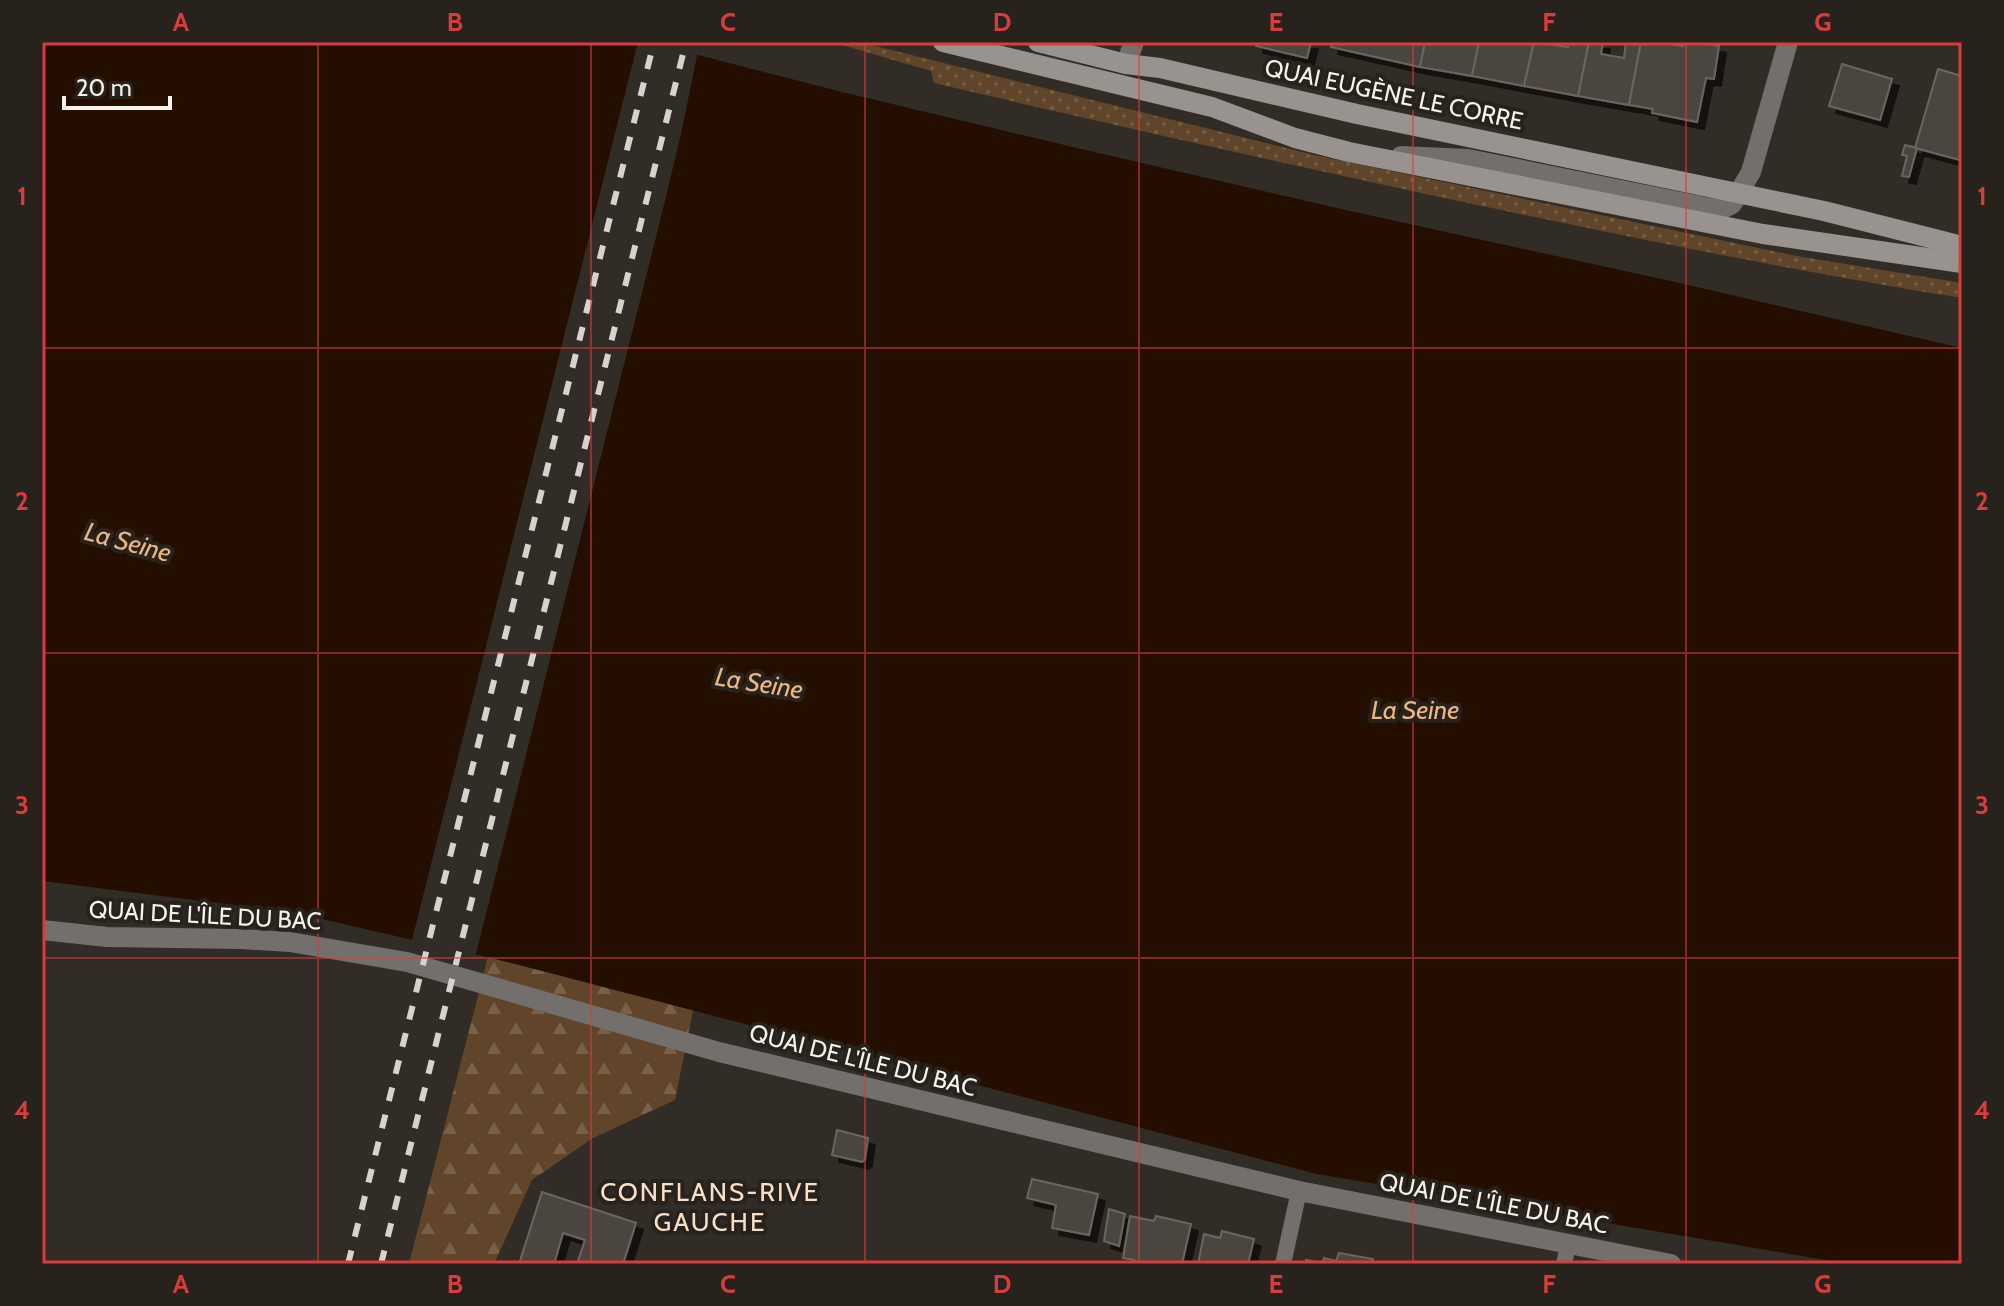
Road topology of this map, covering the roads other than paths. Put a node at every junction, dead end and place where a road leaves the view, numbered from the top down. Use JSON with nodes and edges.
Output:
{"nodes":[{"id":1,"x":943,"y":42,"type":"edge"},
{"id":2,"x":1038,"y":42,"type":"edge"},
{"id":3,"x":1134,"y":42,"type":"edge"},
{"id":4,"x":1788,"y":42,"type":"edge"},
{"id":5,"x":1126,"y":64,"type":"junction"},
{"id":6,"x":1369,"y":157,"type":"junction"},
{"id":7,"x":1740,"y":193,"type":"junction"},
{"id":8,"x":1962,"y":246,"type":"edge"},
{"id":9,"x":1962,"y":263,"type":"edge"},
{"id":10,"x":42,"y":930,"type":"edge"},
{"id":11,"x":1299,"y":1191,"type":"junction"},
{"id":12,"x":1566,"y":1254,"type":"edge"},
{"id":13,"x":1283,"y":1264,"type":"edge"},
{"id":14,"x":1671,"y":1264,"type":"edge"}],
"edges":[{"from":1,"to":6,"type":"main road","name":"QUAI EUGÈNE LE CORRE"},
{"from":2,"to":5,"type":"main road","name":"QUAI EUGÈNE LE CORRE"},
{"from":3,"to":5,"type":"street"},
{"from":4,"to":7,"type":"street"},
{"from":5,"to":7,"type":"main road","name":"QUAI EUGÈNE LE CORRE"},
{"from":6,"to":7,"type":"street","name":"QUAI EUGÈNE LE CORRE"},
{"from":6,"to":9,"type":"main road","name":"QUAI EUGÈNE LE CORRE"},
{"from":7,"to":8,"type":"main road","name":"QUAI EUGÈNE LE CORRE"},
{"from":10,"to":11,"type":"street","name":"QUAI DE L'ÎLE DU BAC"},
{"from":11,"to":12,"type":"street","name":"QUAI DE L'ÎLE DU BAC"},
{"from":11,"to":13,"type":"lane"},
{"from":12,"to":14,"type":"street","name":"QUAI DE L'ÎLE DU BAC"}]}
